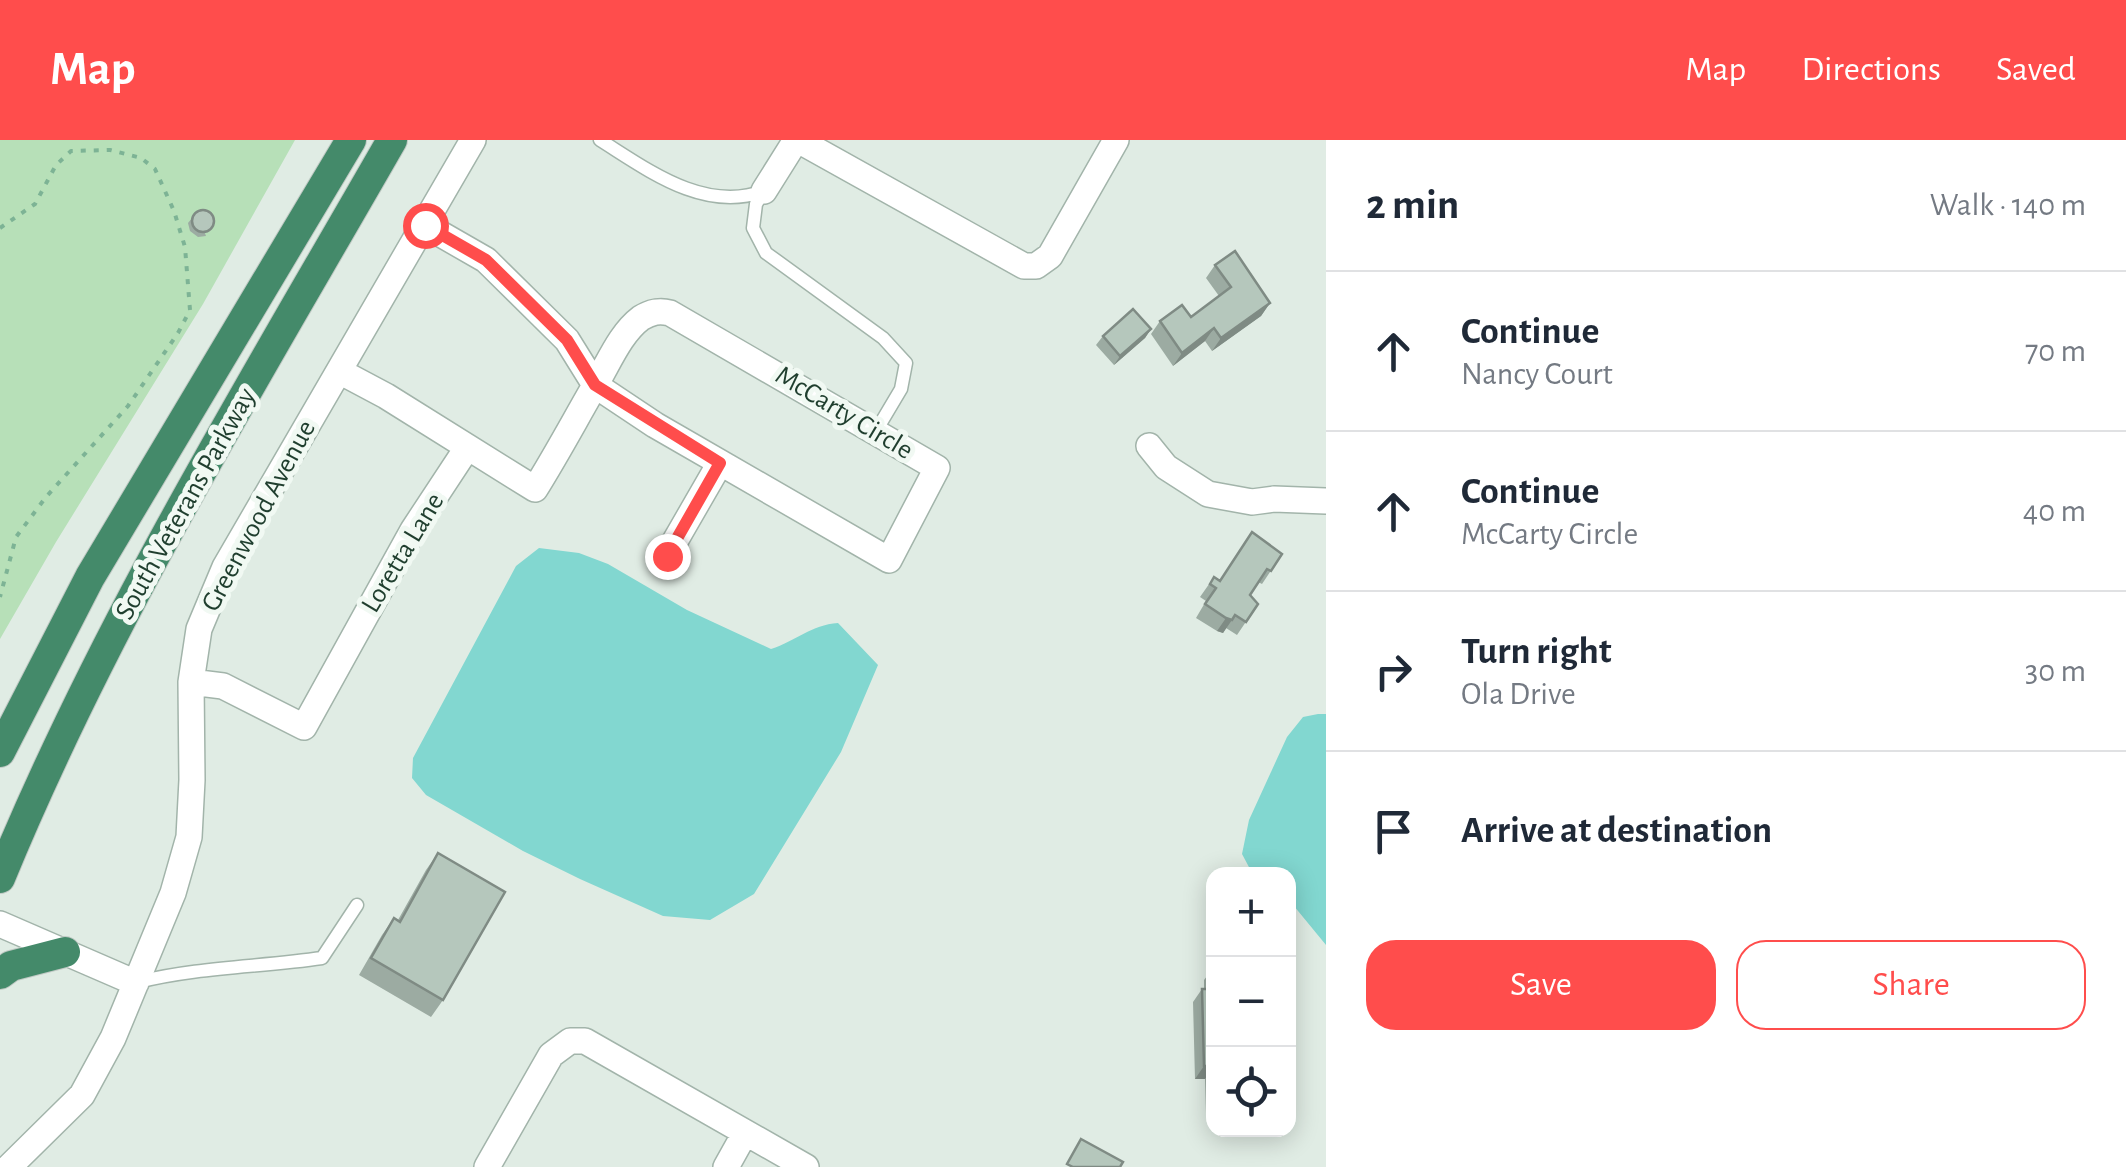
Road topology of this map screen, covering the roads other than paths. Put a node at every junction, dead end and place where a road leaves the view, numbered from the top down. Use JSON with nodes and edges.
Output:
{"nodes":[{"id":1,"x":351,"y":140,"type":"edge"},
{"id":2,"x":392,"y":140,"type":"edge"},
{"id":3,"x":473,"y":140,"type":"edge"},
{"id":4,"x":600,"y":140,"type":"edge"},
{"id":5,"x":797,"y":140,"type":"edge"},
{"id":6,"x":1112,"y":141,"type":"edge"},
{"id":7,"x":764,"y":191,"type":"junction"},
{"id":8,"x":425,"y":225,"type":"junction"},
{"id":9,"x":339,"y":371,"type":"junction"},
{"id":10,"x":595,"y":385,"type":"junction"},
{"id":11,"x":876,"y":431,"type":"junction"},
{"id":12,"x":1148,"y":446,"type":"dead end"},
{"id":13,"x":467,"y":448,"type":"junction"},
{"id":14,"x":720,"y":463,"type":"junction"},
{"id":15,"x":1326,"y":501,"type":"edge"},
{"id":16,"x":667,"y":556,"type":"dead end"},
{"id":17,"x":190,"y":682,"type":"junction"},
{"id":18,"x":0,"y":752,"type":"edge"},
{"id":19,"x":0,"y":878,"type":"edge"},
{"id":20,"x":357,"y":905,"type":"dead end"},
{"id":21,"x":0,"y":924,"type":"edge"},
{"id":22,"x":65,"y":952,"type":"junction"},
{"id":23,"x":0,"y":974,"type":"edge"},
{"id":24,"x":136,"y":983,"type":"junction"},
{"id":25,"x":745,"y":1133,"type":"junction"},
{"id":26,"x":9,"y":1167,"type":"edge"},
{"id":27,"x":487,"y":1167,"type":"edge"},
{"id":28,"x":726,"y":1167,"type":"edge"},
{"id":29,"x":806,"y":1167,"type":"edge"}],
"edges":[{"from":1,"to":18,"type":"highway","name":"South Veterans Parkway"},
{"from":2,"to":19,"type":"highway","name":"South Veterans Parkway"},
{"from":3,"to":8,"type":"street","name":"Greenwood Avenue"},
{"from":4,"to":7,"type":"lane"},
{"from":5,"to":6,"type":"street"},
{"from":5,"to":7,"type":"street"},
{"from":7,"to":11,"type":"lane"},
{"from":8,"to":9,"type":"street","name":"Greenwood Avenue"},
{"from":8,"to":10,"type":"street"},
{"from":9,"to":13,"type":"street"},
{"from":9,"to":17,"type":"street","name":"Greenwood Avenue"},
{"from":10,"to":11,"type":"street","name":"McCarty Circle"},
{"from":10,"to":13,"type":"street"},
{"from":10,"to":14,"type":"street","name":"McCarty Circle"},
{"from":11,"to":14,"type":"street","name":"McCarty Circle"},
{"from":12,"to":15,"type":"street"},
{"from":13,"to":17,"type":"street","name":"Loretta Lane"},
{"from":14,"to":16,"type":"street"},
{"from":17,"to":24,"type":"street","name":"Greenwood Avenue"},
{"from":20,"to":24,"type":"lane"},
{"from":21,"to":22,"type":"street"},
{"from":22,"to":23,"type":"highway"},
{"from":22,"to":24,"type":"street"},
{"from":24,"to":26,"type":"street","name":"Greenwood Avenue"},
{"from":25,"to":27,"type":"street"},
{"from":25,"to":28,"type":"street"},
{"from":25,"to":29,"type":"street"}]}
